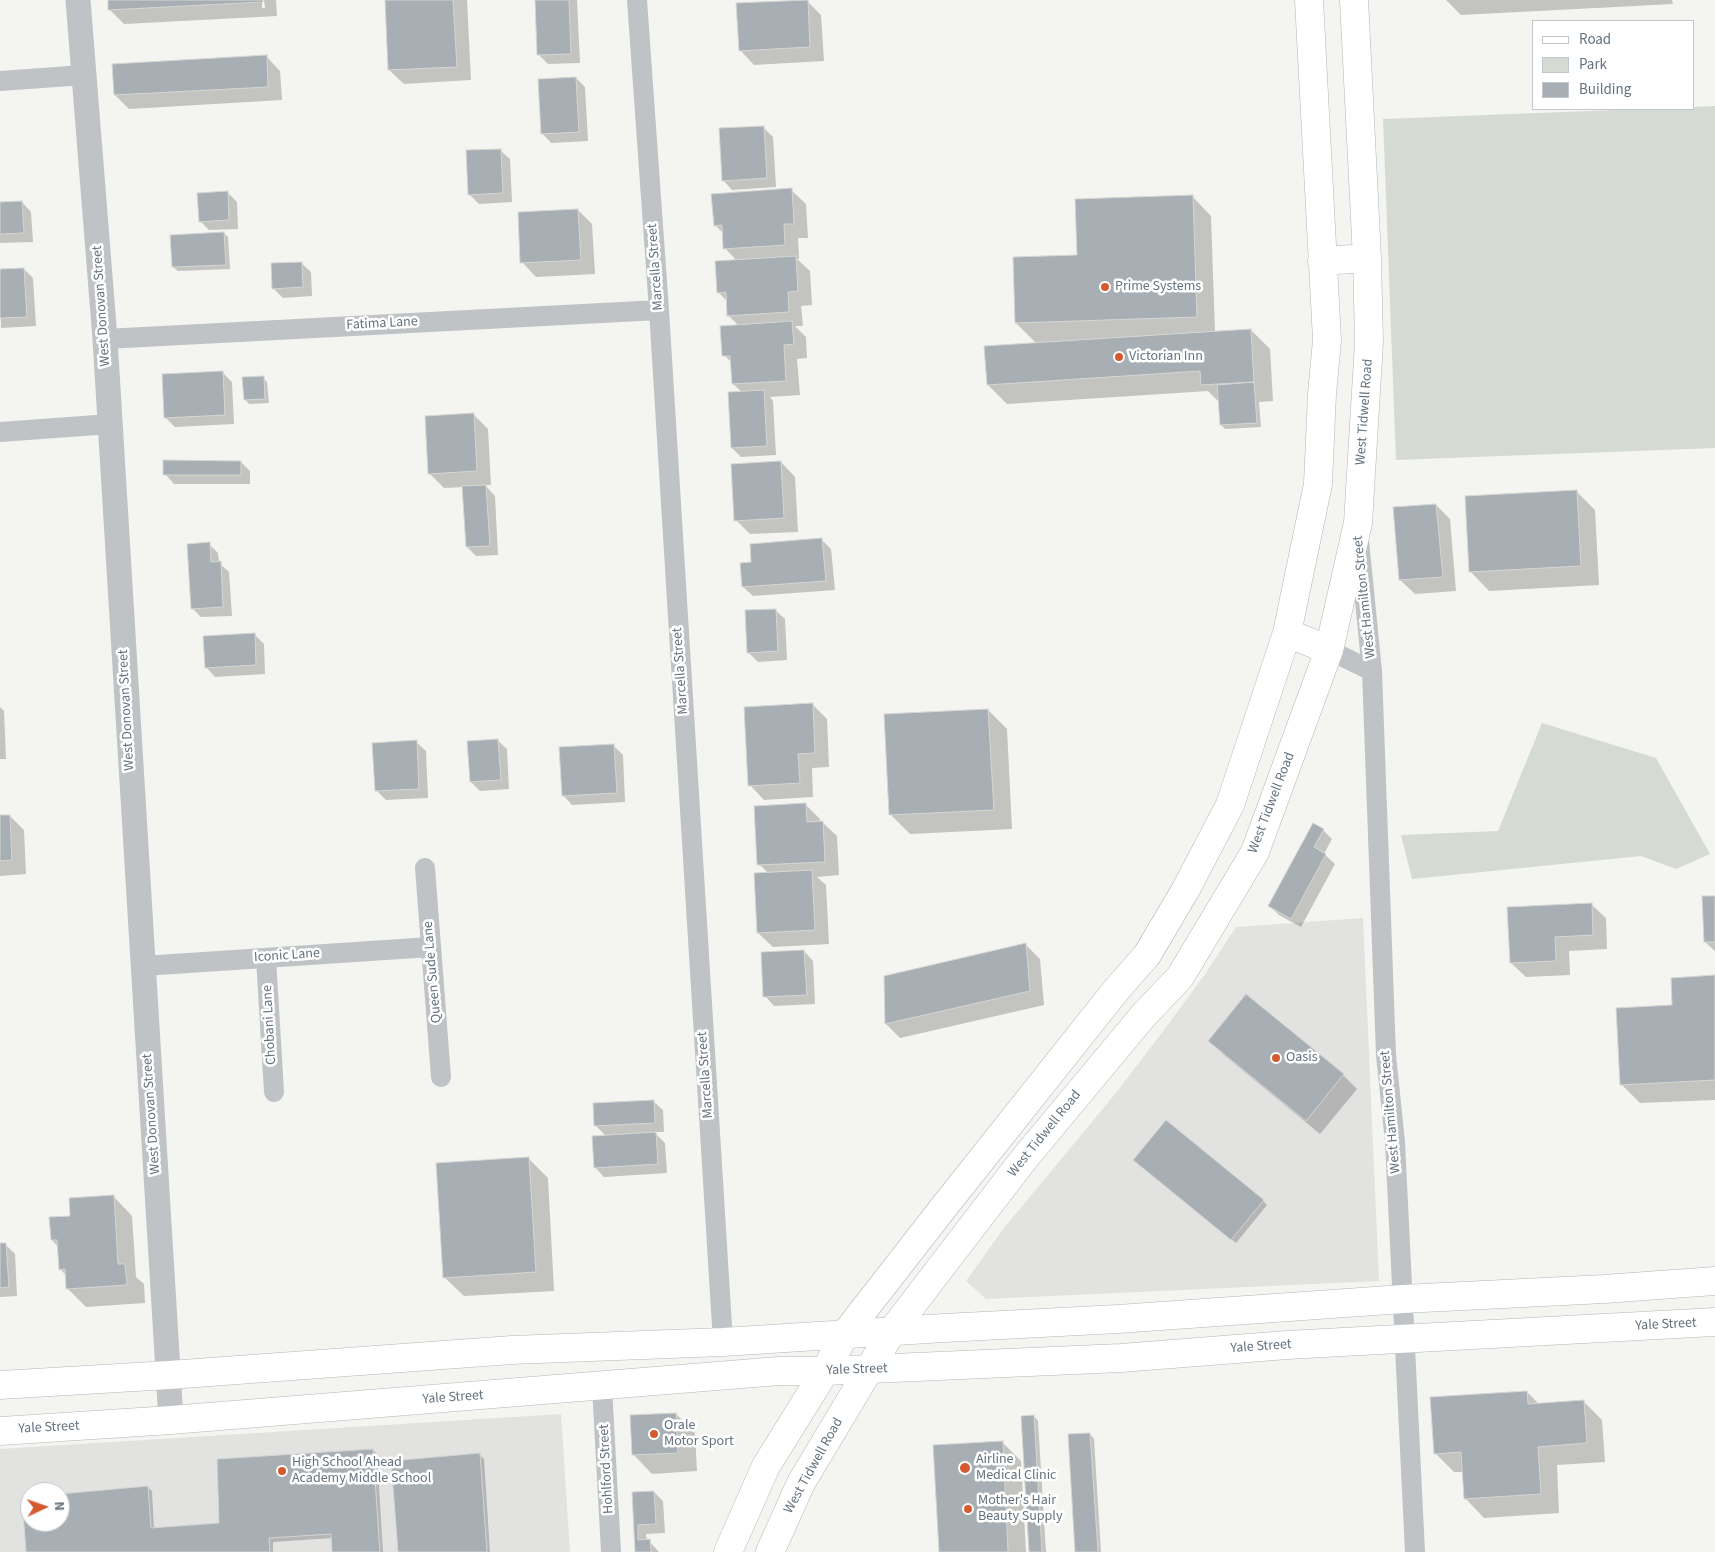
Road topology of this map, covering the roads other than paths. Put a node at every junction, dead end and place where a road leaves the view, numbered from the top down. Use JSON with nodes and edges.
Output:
{"nodes":[{"id":1,"x":78,"y":0,"type":"edge"},
{"id":2,"x":637,"y":0,"type":"edge"},
{"id":3,"x":1309,"y":0,"type":"edge"},
{"id":4,"x":1354,"y":0,"type":"edge"},
{"id":5,"x":84,"y":75,"type":"junction"},
{"id":6,"x":0,"y":80,"type":"edge"},
{"id":7,"x":1367,"y":258,"type":"junction"},
{"id":8,"x":1322,"y":261,"type":"junction"},
{"id":9,"x":659,"y":310,"type":"junction"},
{"id":10,"x":105,"y":339,"type":"junction"},
{"id":11,"x":110,"y":424,"type":"junction"},
{"id":12,"x":0,"y":432,"type":"edge"},
{"id":13,"x":1358,"y":523,"type":"junction"},
{"id":14,"x":1287,"y":633,"type":"junction"},
{"id":15,"x":1329,"y":650,"type":"junction"},
{"id":16,"x":1372,"y":671,"type":"junction"},
{"id":17,"x":425,"y":868,"type":"dead end"},
{"id":18,"x":431,"y":947,"type":"junction"},
{"id":19,"x":266,"y":958,"type":"junction"},
{"id":20,"x":143,"y":966,"type":"junction"},
{"id":21,"x":1117,"y":989,"type":"junction"},
{"id":22,"x":1144,"y":1016,"type":"junction"},
{"id":23,"x":441,"y":1077,"type":"dead end"},
{"id":24,"x":274,"y":1092,"type":"dead end"},
{"id":25,"x":1715,"y":1281,"type":"edge"},
{"id":26,"x":1403,"y":1299,"type":"junction"},
{"id":27,"x":1118,"y":1320,"type":"junction"},
{"id":28,"x":1715,"y":1322,"type":"edge"},
{"id":29,"x":892,"y":1331,"type":"junction"},
{"id":30,"x":845,"y":1334,"type":"junction"},
{"id":31,"x":1404,"y":1338,"type":"junction"},
{"id":32,"x":723,"y":1342,"type":"junction"},
{"id":33,"x":1121,"y":1358,"type":"junction"},
{"id":34,"x":869,"y":1370,"type":"junction"},
{"id":35,"x":826,"y":1371,"type":"junction"},
{"id":36,"x":169,"y":1375,"type":"junction"},
{"id":37,"x":0,"y":1385,"type":"edge"},
{"id":38,"x":602,"y":1386,"type":"junction"},
{"id":39,"x":171,"y":1420,"type":"junction"},
{"id":40,"x":0,"y":1431,"type":"edge"},
{"id":41,"x":611,"y":1552,"type":"edge"},
{"id":42,"x":728,"y":1552,"type":"edge"},
{"id":43,"x":770,"y":1552,"type":"edge"},
{"id":44,"x":1415,"y":1552,"type":"edge"}],
"edges":[{"from":1,"to":5,"type":"street","name":"West Donovan Street"},
{"from":2,"to":9,"type":"street","name":"Marcella Street"},
{"from":3,"to":8,"type":"main road"},
{"from":4,"to":7,"type":"main road","name":"West Tidwell Road"},
{"from":5,"to":6,"type":"street"},
{"from":5,"to":10,"type":"street","name":"West Donovan Street"},
{"from":7,"to":8,"type":"main road"},
{"from":7,"to":13,"type":"main road","name":"West Tidwell Road"},
{"from":8,"to":14,"type":"main road"},
{"from":9,"to":10,"type":"street","name":"Fatima Lane"},
{"from":9,"to":32,"type":"street","name":"Marcella Street"},
{"from":10,"to":11,"type":"street","name":"West Donovan Street"},
{"from":11,"to":12,"type":"street"},
{"from":11,"to":20,"type":"street","name":"West Donovan Street"},
{"from":13,"to":15,"type":"main road","name":"West Tidwell Road"},
{"from":13,"to":16,"type":"street","name":"West Hamilton Street"},
{"from":14,"to":15,"type":"main road"},
{"from":14,"to":21,"type":"main road"},
{"from":15,"to":16,"type":"street","name":"West Hamilton Street"},
{"from":15,"to":22,"type":"main road","name":"West Tidwell Road"},
{"from":16,"to":26,"type":"street","name":"West Hamilton Street"},
{"from":17,"to":18,"type":"street","name":"Queen Sude Lane"},
{"from":18,"to":19,"type":"street","name":"Iconic Lane"},
{"from":18,"to":23,"type":"street","name":"Queen Sude Lane"},
{"from":19,"to":20,"type":"street","name":"Iconic Lane"},
{"from":19,"to":24,"type":"street","name":"Chobani Lane"},
{"from":20,"to":36,"type":"street","name":"West Donovan Street"},
{"from":21,"to":22,"type":"main road"},
{"from":21,"to":30,"type":"main road"},
{"from":22,"to":29,"type":"main road","name":"West Tidwell Road"},
{"from":25,"to":26,"type":"main road"},
{"from":26,"to":27,"type":"main road"},
{"from":26,"to":31,"type":"street","name":"West Hamilton Street"},
{"from":27,"to":29,"type":"main road"},
{"from":27,"to":33,"type":"main road"},
{"from":28,"to":31,"type":"main road","name":"Yale Street"},
{"from":29,"to":30,"type":"main road"},
{"from":29,"to":34,"type":"main road","name":"West Tidwell Road"},
{"from":30,"to":32,"type":"main road"},
{"from":30,"to":35,"type":"main road"},
{"from":31,"to":33,"type":"main road","name":"Yale Street"},
{"from":31,"to":44,"type":"street","name":"West Hamilton Street"},
{"from":32,"to":36,"type":"main road"},
{"from":33,"to":34,"type":"main road","name":"Yale Street"},
{"from":34,"to":35,"type":"main road","name":"Yale Street"},
{"from":34,"to":43,"type":"main road","name":"West Tidwell Road"},
{"from":35,"to":38,"type":"main road","name":"Yale Street"},
{"from":35,"to":42,"type":"main road"},
{"from":36,"to":37,"type":"main road"},
{"from":36,"to":39,"type":"street","name":"West Donovan Street"},
{"from":38,"to":39,"type":"main road","name":"Yale Street"},
{"from":38,"to":41,"type":"street","name":"Hohlford Street"},
{"from":39,"to":40,"type":"main road","name":"Yale Street"}]}
